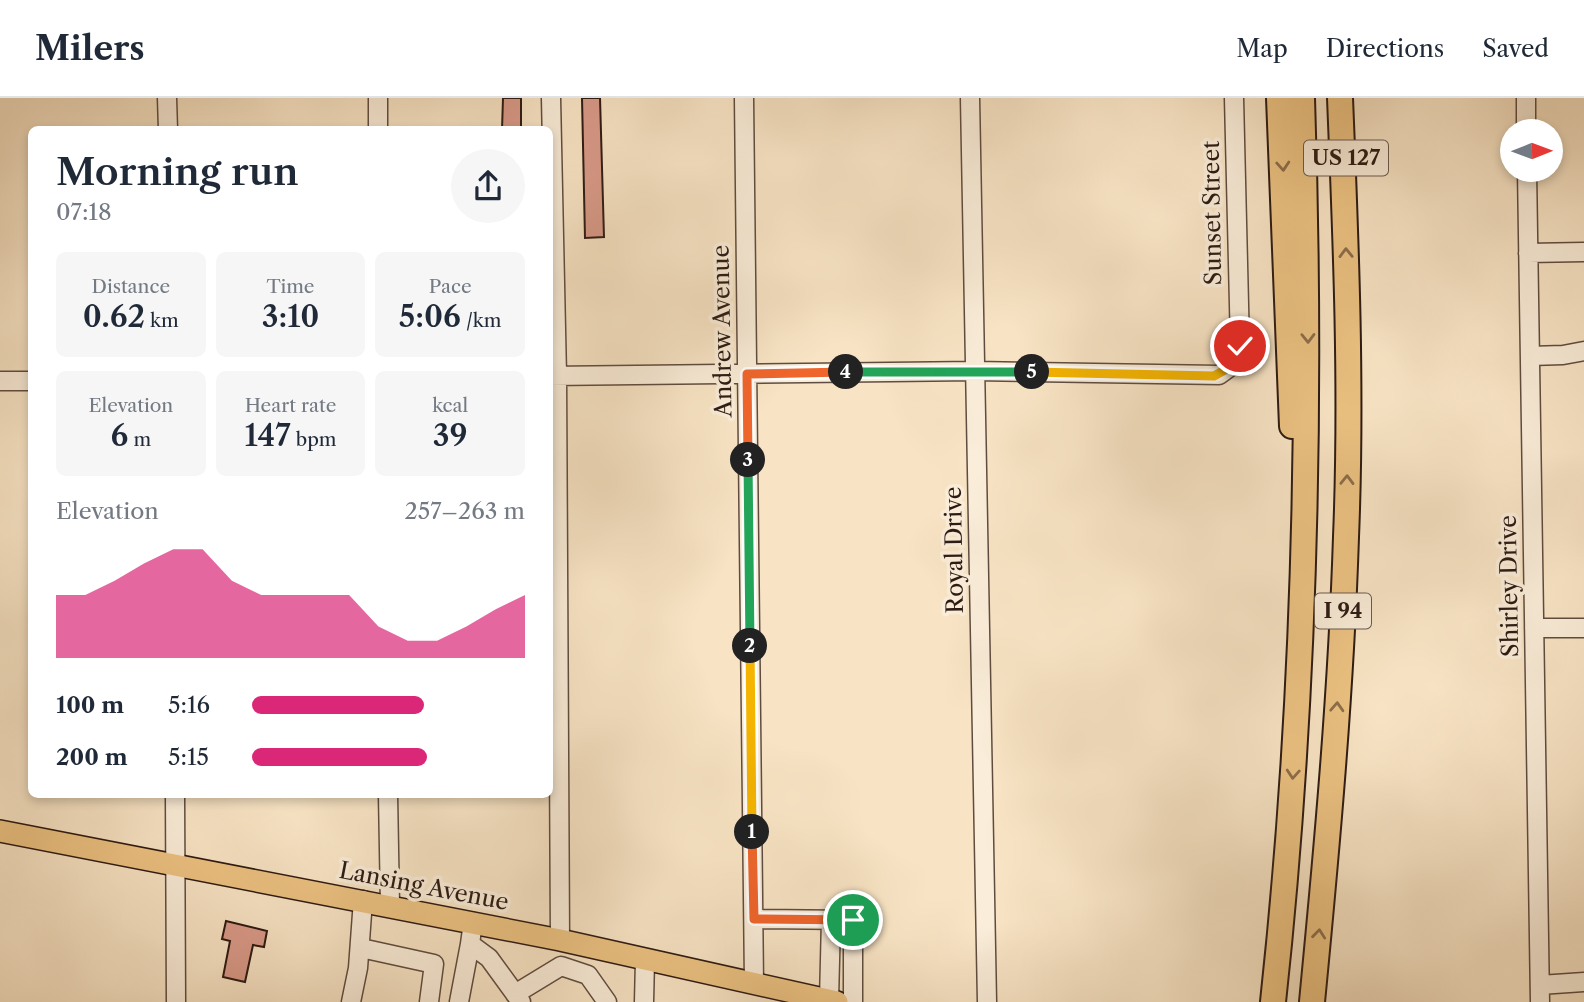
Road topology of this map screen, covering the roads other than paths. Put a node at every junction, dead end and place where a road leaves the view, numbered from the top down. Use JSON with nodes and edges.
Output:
{"nodes":[{"id":1,"x":167,"y":98,"type":"edge"},
{"id":2,"x":378,"y":98,"type":"edge"},
{"id":3,"x":551,"y":98,"type":"edge"},
{"id":4,"x":744,"y":98,"type":"edge"},
{"id":5,"x":970,"y":98,"type":"edge"},
{"id":6,"x":1234,"y":98,"type":"edge"},
{"id":7,"x":1279,"y":98,"type":"edge"},
{"id":8,"x":1302,"y":98,"type":"edge"},
{"id":9,"x":1340,"y":98,"type":"edge"},
{"id":10,"x":1347,"y":98,"type":"edge"},
{"id":11,"x":1526,"y":98,"type":"edge"},
{"id":12,"x":1526,"y":119,"type":"edge"},
{"id":13,"x":168,"y":126,"type":"edge"},
{"id":14,"x":378,"y":126,"type":"edge"},
{"id":15,"x":551,"y":126,"type":"edge"},
{"id":16,"x":1527,"y":182,"type":"edge"},
{"id":17,"x":1345,"y":218,"type":"junction"},
{"id":18,"x":1584,"y":252,"type":"edge"},
{"id":19,"x":1528,"y":253,"type":"junction"},
{"id":20,"x":1584,"y":351,"type":"edge"},
{"id":21,"x":1530,"y":356,"type":"junction"},
{"id":22,"x":975,"y":371,"type":"junction"},
{"id":23,"x":747,"y":374,"type":"junction"},
{"id":24,"x":553,"y":376,"type":"edge"},
{"id":25,"x":0,"y":381,"type":"edge"},
{"id":26,"x":28,"y":381,"type":"edge"},
{"id":27,"x":1534,"y":628,"type":"junction"},
{"id":28,"x":1584,"y":628,"type":"edge"},
{"id":29,"x":1300,"y":681,"type":"junction"},
{"id":30,"x":175,"y":798,"type":"edge"},
{"id":31,"x":388,"y":798,"type":"edge"},
{"id":32,"x":0,"y":831,"type":"edge"},
{"id":33,"x":176,"y":867,"type":"junction"},
{"id":34,"x":363,"y":900,"type":"junction"},
{"id":35,"x":390,"y":905,"type":"junction"},
{"id":36,"x":754,"y":919,"type":"junction"},
{"id":37,"x":831,"y":920,"type":"junction"},
{"id":38,"x":473,"y":922,"type":"junction"},
{"id":39,"x":560,"y":940,"type":"junction"},
{"id":40,"x":470,"y":944,"type":"junction"},
{"id":41,"x":586,"y":946,"type":"junction"},
{"id":42,"x":360,"y":948,"type":"junction"},
{"id":43,"x":645,"y":960,"type":"junction"},
{"id":44,"x":583,"y":973,"type":"junction"},
{"id":45,"x":1584,"y":982,"type":"edge"},
{"id":46,"x":754,"y":984,"type":"junction"},
{"id":47,"x":1540,"y":993,"type":"edge"},
{"id":48,"x":518,"y":998,"type":"edge"},
{"id":49,"x":825,"y":1000,"type":"edge"},
{"id":50,"x":176,"y":1002,"type":"edge"},
{"id":51,"x":351,"y":1002,"type":"edge"},
{"id":52,"x":429,"y":1002,"type":"edge"},
{"id":53,"x":459,"y":1002,"type":"edge"},
{"id":54,"x":607,"y":1002,"type":"edge"},
{"id":55,"x":644,"y":1002,"type":"edge"},
{"id":56,"x":853,"y":1002,"type":"edge"},
{"id":57,"x":987,"y":1002,"type":"edge"},
{"id":58,"x":1273,"y":1002,"type":"edge"},
{"id":59,"x":1312,"y":1002,"type":"edge"}],
"edges":[{"from":1,"to":13,"type":"street"},
{"from":2,"to":14,"type":"street"},
{"from":3,"to":15,"type":"street"},
{"from":4,"to":23,"type":"street","name":"Andrew Avenue"},
{"from":5,"to":22,"type":"street","name":"Royal Drive"},
{"from":6,"to":22,"type":"street","name":"Sunset Street"},
{"from":7,"to":29,"type":"highway","number":"US 127","one_way":true},
{"from":8,"to":29,"type":"highway","number":"I 94","one_way":true},
{"from":9,"to":17,"type":"highway","number":"I 94"},
{"from":10,"to":17,"type":"highway","number":"US 127"},
{"from":11,"to":12,"type":"street"},
{"from":16,"to":19,"type":"street","name":"Shirley Drive"},
{"from":59,"to":17,"type":"highway","number":"I 94","one_way":true},
{"from":18,"to":19,"type":"street"},
{"from":19,"to":21,"type":"street","name":"Shirley Drive"},
{"from":20,"to":21,"type":"street"},
{"from":21,"to":27,"type":"street","name":"Shirley Drive"},
{"from":22,"to":23,"type":"street"},
{"from":22,"to":57,"type":"street","name":"Royal Drive"},
{"from":23,"to":24,"type":"street"},
{"from":23,"to":36,"type":"street","name":"Andrew Avenue"},
{"from":24,"to":39,"type":"street"},
{"from":25,"to":26,"type":"street"},
{"from":27,"to":28,"type":"street"},
{"from":27,"to":47,"type":"street","name":"Shirley Drive"},
{"from":29,"to":58,"type":"highway","number":"I 94","one_way":true},
{"from":30,"to":33,"type":"street"},
{"from":31,"to":35,"type":"street"},
{"from":32,"to":33,"type":"main road","name":"Lansing Avenue"},
{"from":33,"to":34,"type":"main road","name":"Lansing Avenue"},
{"from":33,"to":50,"type":"street"},
{"from":34,"to":35,"type":"main road","name":"Lansing Avenue"},
{"from":34,"to":42,"type":"street"},
{"from":35,"to":38,"type":"main road","name":"Lansing Avenue"},
{"from":36,"to":37,"type":"street"},
{"from":36,"to":46,"type":"street","name":"Andrew Avenue"},
{"from":37,"to":49,"type":"street"},
{"from":37,"to":56,"type":"street"},
{"from":38,"to":39,"type":"main road","name":"Lansing Avenue"},
{"from":38,"to":40,"type":"street"},
{"from":39,"to":41,"type":"main road","name":"Lansing Avenue"},
{"from":40,"to":48,"type":"street"},
{"from":40,"to":53,"type":"street"},
{"from":41,"to":43,"type":"main road","name":"Lansing Avenue"},
{"from":41,"to":44,"type":"street"},
{"from":42,"to":51,"type":"street"},
{"from":42,"to":52,"type":"street"},
{"from":43,"to":46,"type":"main road","name":"Lansing Avenue"},
{"from":43,"to":55,"type":"street"},
{"from":44,"to":48,"type":"street"},
{"from":44,"to":54,"type":"street"},
{"from":45,"to":47,"type":"street"},
{"from":46,"to":49,"type":"main road","name":"Lansing Avenue"}]}
